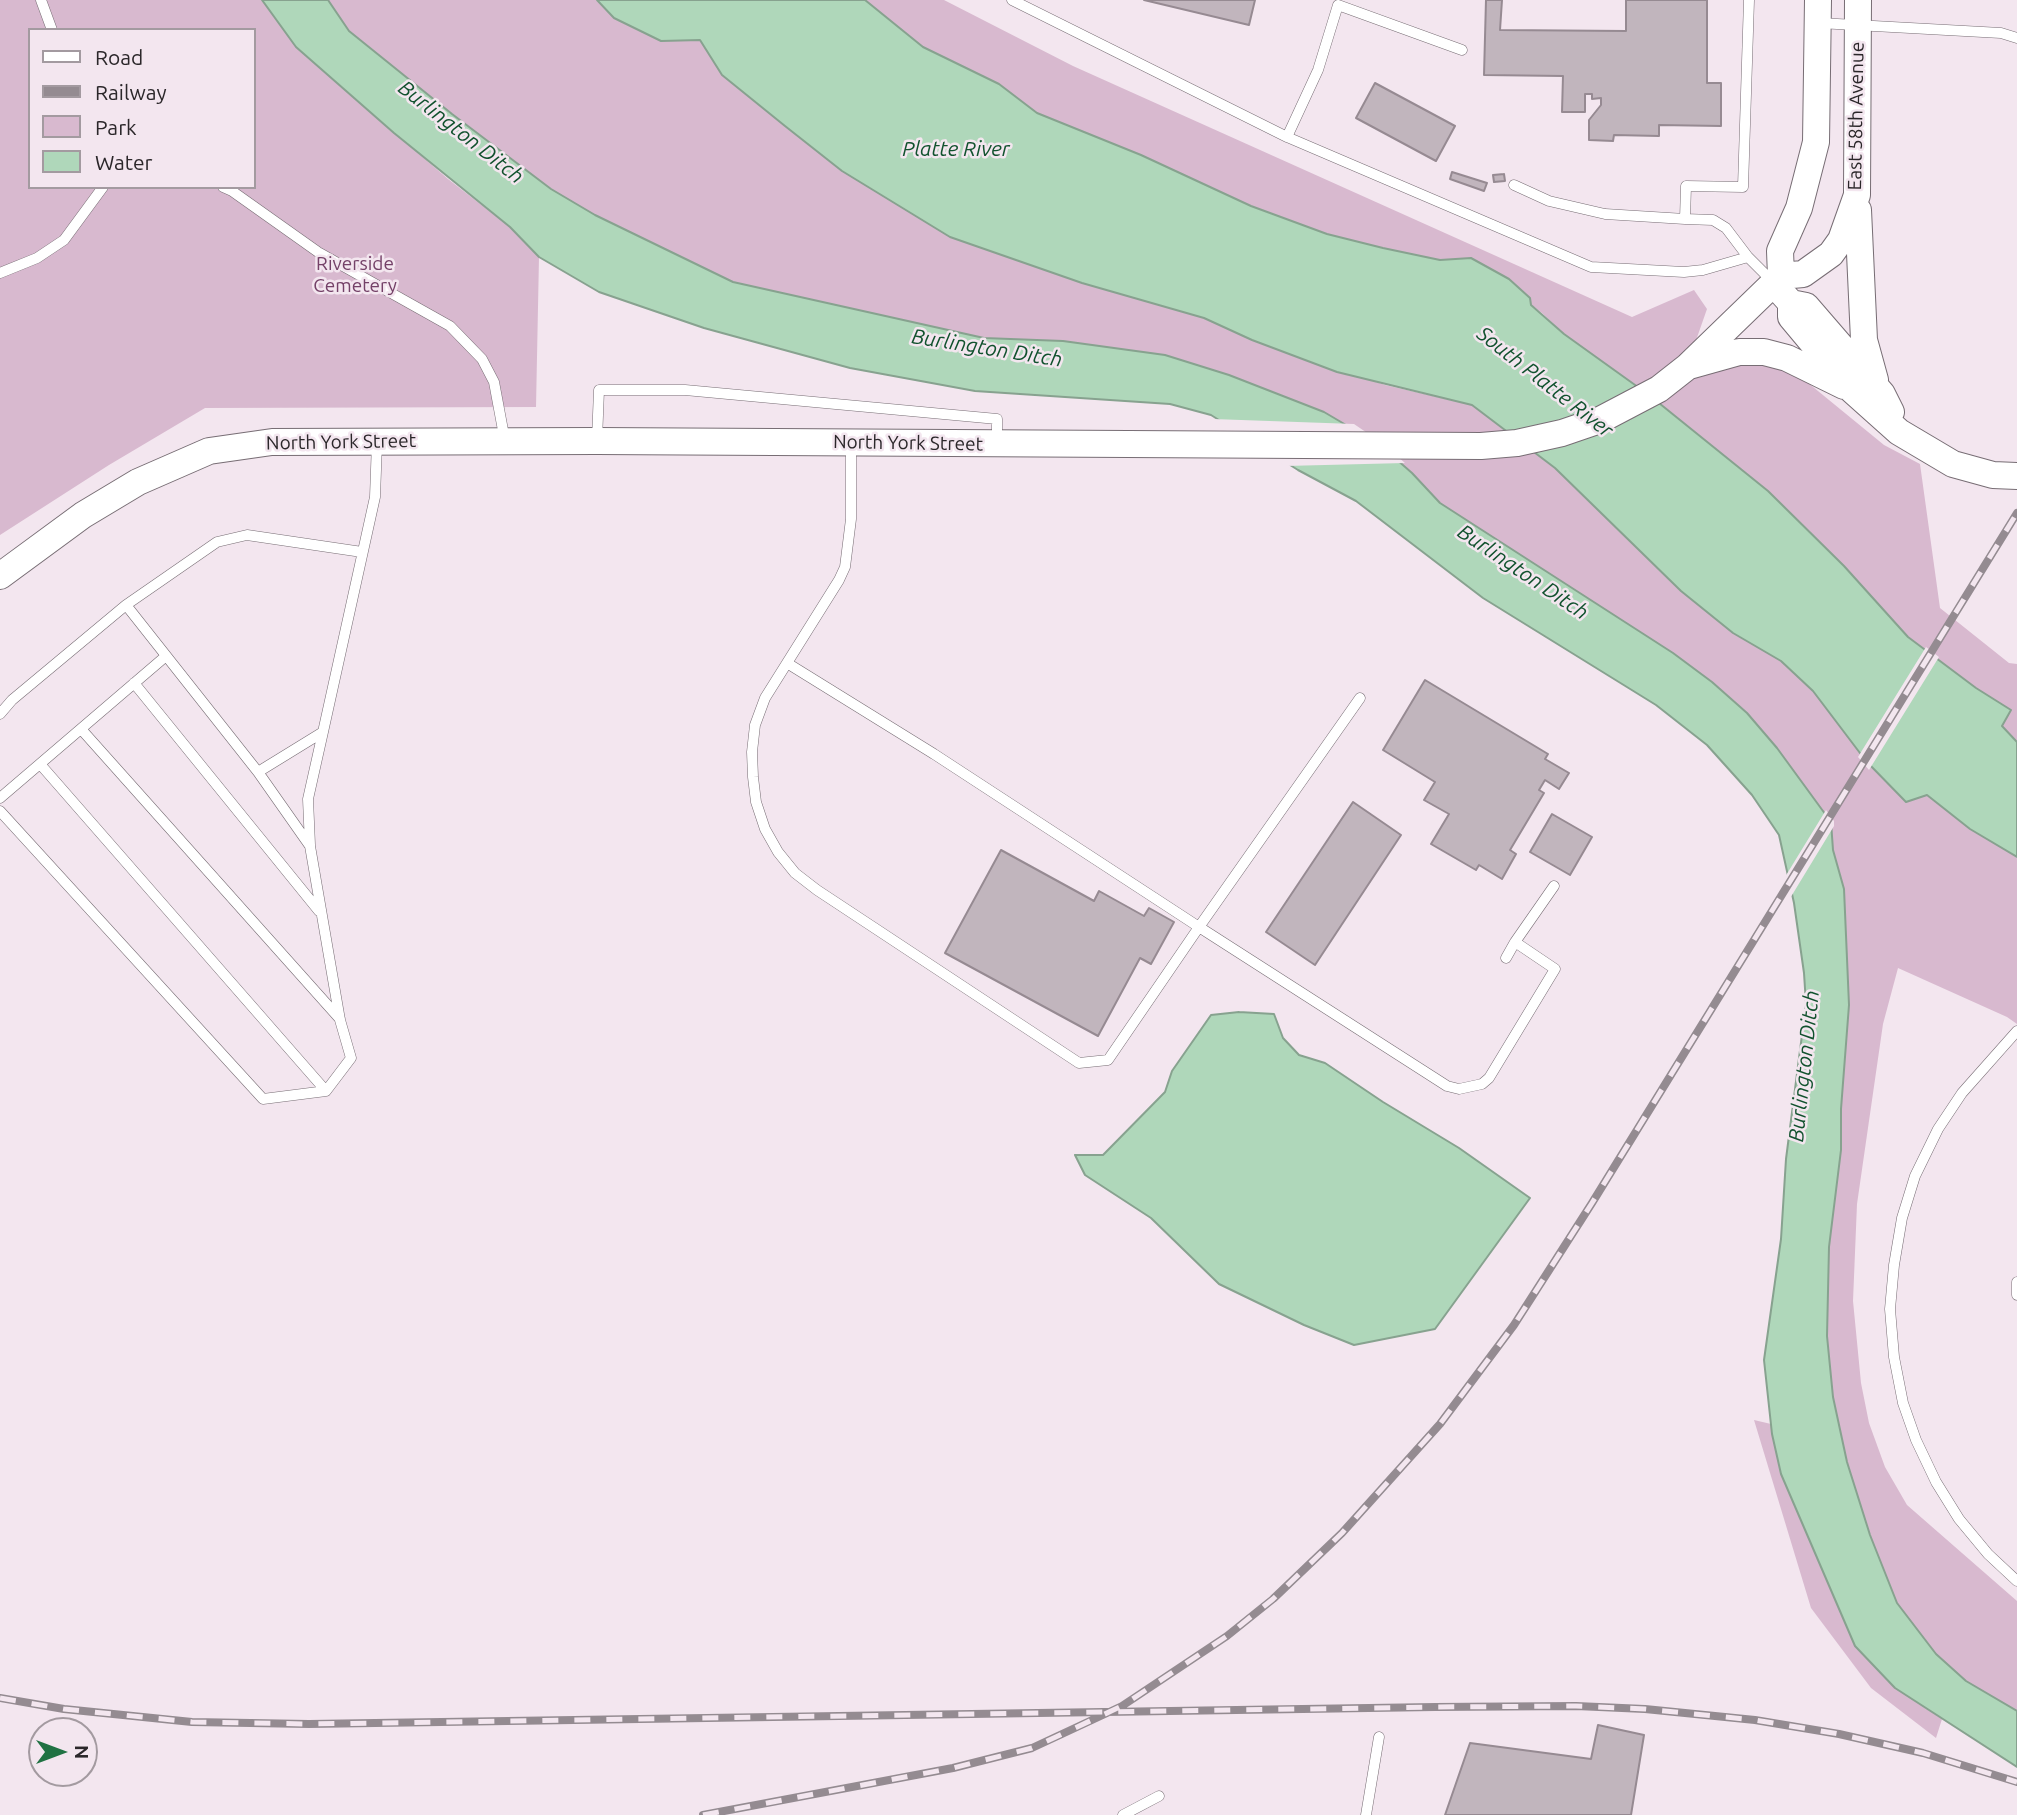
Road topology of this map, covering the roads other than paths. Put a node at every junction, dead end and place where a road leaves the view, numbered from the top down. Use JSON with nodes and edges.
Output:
{"nodes":[{"id":1,"x":41,"y":0,"type":"edge"},
{"id":2,"x":1013,"y":0,"type":"edge"},
{"id":3,"x":1749,"y":0,"type":"edge"},
{"id":4,"x":1818,"y":12,"type":"edge"},
{"id":5,"x":1857,"y":13,"type":"edge"},
{"id":6,"x":51,"y":28,"type":"edge"},
{"id":7,"x":2017,"y":37,"type":"edge"},
{"id":8,"x":1462,"y":50,"type":"dead end"},
{"id":9,"x":1287,"y":137,"type":"junction"},
{"id":10,"x":1514,"y":185,"type":"dead end"},
{"id":11,"x":102,"y":189,"type":"edge"},
{"id":12,"x":228,"y":189,"type":"edge"},
{"id":13,"x":1857,"y":195,"type":"junction"},
{"id":14,"x":1685,"y":219,"type":"junction"},
{"id":15,"x":1748,"y":257,"type":"junction"},
{"id":16,"x":0,"y":273,"type":"edge"},
{"id":17,"x":1777,"y":279,"type":"junction"},
{"id":18,"x":1791,"y":303,"type":"junction"},
{"id":19,"x":1687,"y":366,"type":"junction"},
{"id":20,"x":1853,"y":390,"type":"junction"},
{"id":21,"x":1882,"y":394,"type":"junction"},
{"id":22,"x":377,"y":441,"type":"junction"},
{"id":23,"x":505,"y":441,"type":"junction"},
{"id":24,"x":597,"y":441,"type":"junction"},
{"id":25,"x":851,"y":442,"type":"junction"},
{"id":26,"x":997,"y":443,"type":"junction"},
{"id":27,"x":1916,"y":443,"type":"junction"},
{"id":28,"x":2017,"y":476,"type":"edge"},
{"id":29,"x":362,"y":552,"type":"junction"},
{"id":30,"x":0,"y":576,"type":"edge"},
{"id":31,"x":126,"y":605,"type":"junction"},
{"id":32,"x":166,"y":656,"type":"junction"},
{"id":33,"x":787,"y":663,"type":"junction"},
{"id":34,"x":134,"y":683,"type":"junction"},
{"id":35,"x":1360,"y":698,"type":"dead end"},
{"id":36,"x":0,"y":714,"type":"edge"},
{"id":37,"x":81,"y":729,"type":"junction"},
{"id":38,"x":323,"y":733,"type":"junction"},
{"id":39,"x":40,"y":764,"type":"junction"},
{"id":40,"x":258,"y":772,"type":"junction"},
{"id":41,"x":0,"y":798,"type":"edge"},
{"id":42,"x":0,"y":811,"type":"edge"},
{"id":43,"x":310,"y":846,"type":"junction"},
{"id":44,"x":1554,"y":886,"type":"dead end"},
{"id":45,"x":322,"y":914,"type":"junction"},
{"id":46,"x":1199,"y":928,"type":"junction"},
{"id":47,"x":1514,"y":942,"type":"junction"},
{"id":48,"x":1506,"y":958,"type":"dead end"},
{"id":49,"x":340,"y":1020,"type":"junction"},
{"id":50,"x":2017,"y":1031,"type":"edge"},
{"id":51,"x":326,"y":1091,"type":"junction"},
{"id":52,"x":2017,"y":1282,"type":"edge"},
{"id":53,"x":2017,"y":1295,"type":"edge"},
{"id":54,"x":2017,"y":1581,"type":"edge"},
{"id":55,"x":1379,"y":1737,"type":"dead end"},
{"id":56,"x":1158,"y":1796,"type":"dead end"},
{"id":57,"x":1123,"y":1815,"type":"edge"},
{"id":58,"x":1366,"y":1815,"type":"edge"}],
"edges":[{"from":1,"to":6,"type":"lane"},
{"from":2,"to":9,"type":"lane"},
{"from":3,"to":14,"type":"lane"},
{"from":4,"to":5,"type":"lane"},
{"from":4,"to":17,"type":"main road","name":"East 58th Avenue"},
{"from":5,"to":7,"type":"lane"},
{"from":5,"to":13,"type":"main road","name":"East 58th Avenue"},
{"from":8,"to":9,"type":"lane"},
{"from":9,"to":15,"type":"lane"},
{"from":10,"to":14,"type":"lane"},
{"from":11,"to":16,"type":"lane"},
{"from":12,"to":23,"type":"lane"},
{"from":13,"to":17,"type":"main road","name":"East 58th Avenue"},
{"from":13,"to":21,"type":"main road"},
{"from":14,"to":15,"type":"lane"},
{"from":15,"to":17,"type":"lane"},
{"from":17,"to":18,"type":"main road"},
{"from":17,"to":19,"type":"main road","name":"North York Street"},
{"from":18,"to":20,"type":"main road"},
{"from":18,"to":21,"type":"main road"},
{"from":19,"to":20,"type":"main road"},
{"from":19,"to":26,"type":"main road","name":"North York Street"},
{"from":20,"to":27,"type":"main road"},
{"from":21,"to":27,"type":"main road"},
{"from":22,"to":23,"type":"main road","name":"North York Street"},
{"from":22,"to":29,"type":"lane"},
{"from":22,"to":30,"type":"main road","name":"North York Street"},
{"from":23,"to":24,"type":"main road","name":"North York Street"},
{"from":24,"to":25,"type":"main road","name":"North York Street"},
{"from":24,"to":26,"type":"lane"},
{"from":25,"to":26,"type":"main road","name":"North York Street"},
{"from":25,"to":33,"type":"lane"},
{"from":27,"to":28,"type":"main road"},
{"from":29,"to":31,"type":"lane"},
{"from":29,"to":38,"type":"lane"},
{"from":31,"to":32,"type":"lane"},
{"from":31,"to":36,"type":"lane"},
{"from":32,"to":34,"type":"lane"},
{"from":32,"to":40,"type":"lane"},
{"from":33,"to":46,"type":"lane"},
{"from":33,"to":46,"type":"lane"},
{"from":34,"to":37,"type":"lane"},
{"from":34,"to":45,"type":"lane"},
{"from":35,"to":46,"type":"lane"},
{"from":37,"to":39,"type":"lane"},
{"from":37,"to":49,"type":"lane"},
{"from":38,"to":40,"type":"lane"},
{"from":38,"to":43,"type":"lane"},
{"from":39,"to":41,"type":"lane"},
{"from":39,"to":51,"type":"lane"},
{"from":40,"to":43,"type":"lane"},
{"from":42,"to":51,"type":"lane"},
{"from":43,"to":45,"type":"lane"},
{"from":44,"to":47,"type":"lane"},
{"from":45,"to":49,"type":"lane"},
{"from":46,"to":47,"type":"lane"},
{"from":47,"to":48,"type":"lane"},
{"from":49,"to":51,"type":"lane"},
{"from":50,"to":54,"type":"lane"},
{"from":52,"to":53,"type":"lane"},
{"from":55,"to":58,"type":"lane"},
{"from":56,"to":57,"type":"lane"}]}
